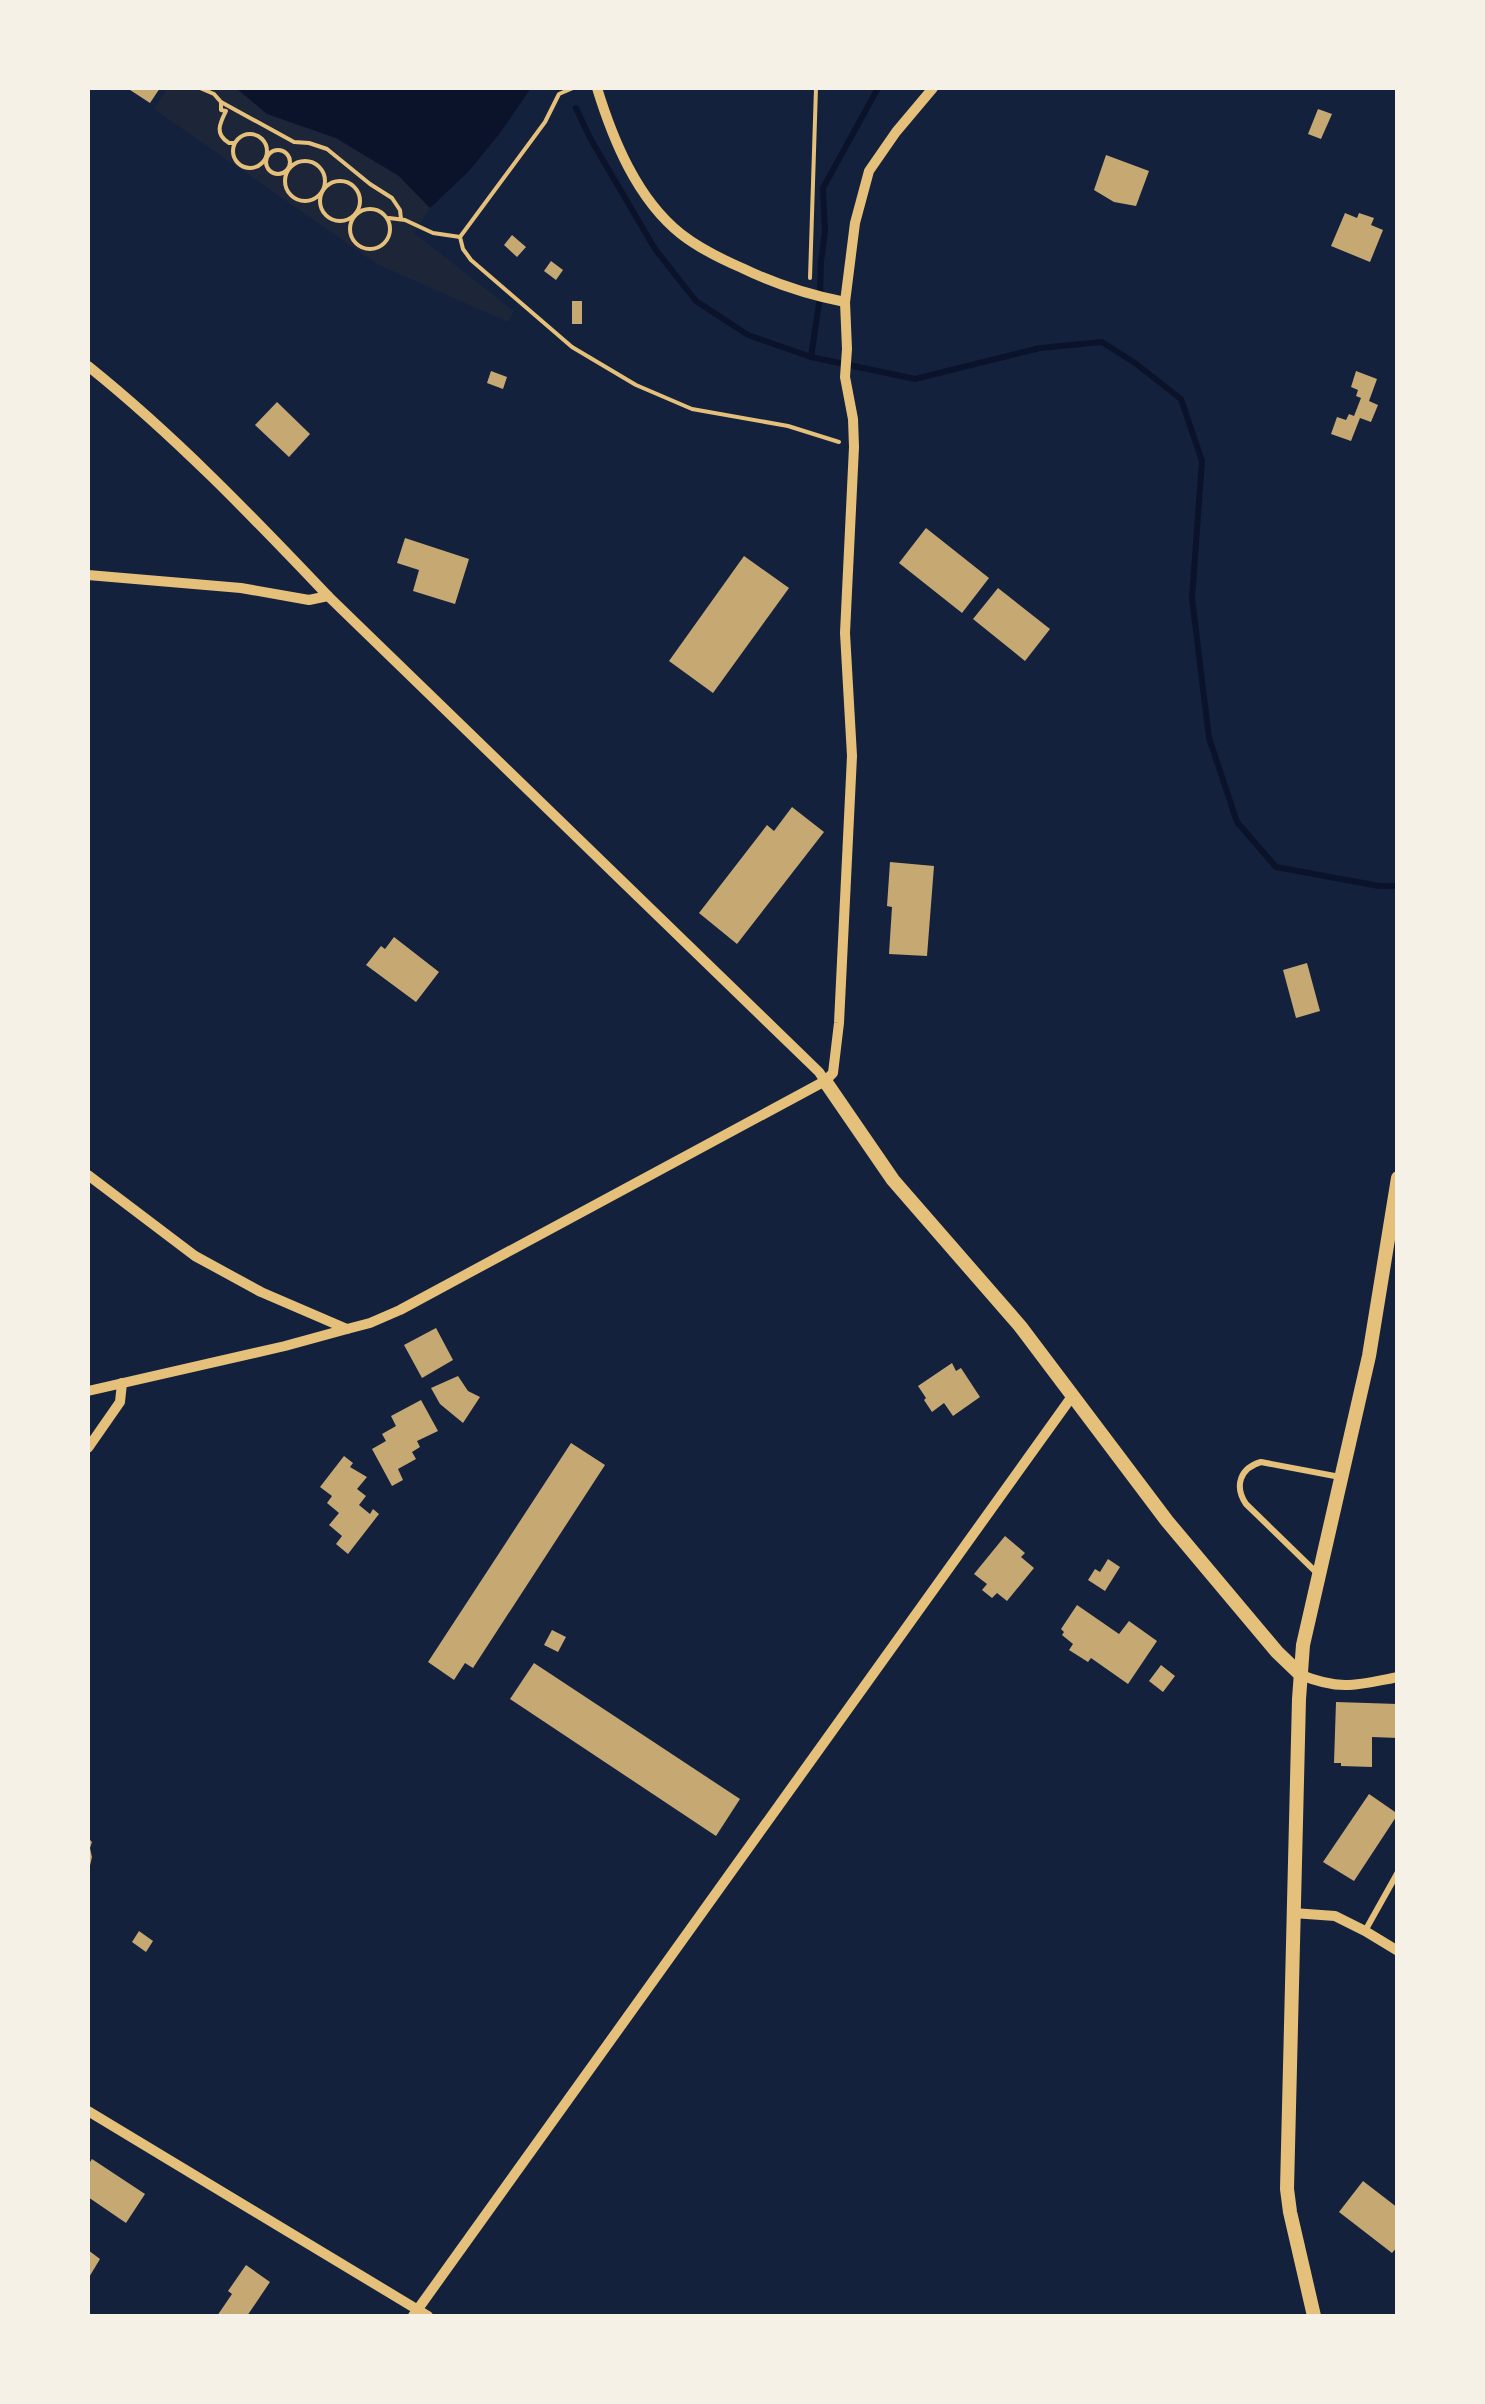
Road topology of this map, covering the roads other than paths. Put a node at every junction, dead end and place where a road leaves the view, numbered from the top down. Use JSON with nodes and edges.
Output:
{"nodes":[{"id":1,"x":597,"y":88,"type":"edge"},
{"id":2,"x":934,"y":88,"type":"edge"},
{"id":3,"x":845,"y":302,"type":"junction"},
{"id":4,"x":88,"y":366,"type":"edge"},
{"id":5,"x":88,"y":575,"type":"edge"},
{"id":6,"x":328,"y":596,"type":"junction"},
{"id":7,"x":825,"y":1081,"type":"junction"},
{"id":8,"x":88,"y":1175,"type":"edge"},
{"id":9,"x":1398,"y":1178,"type":"edge"},
{"id":10,"x":347,"y":1330,"type":"junction"},
{"id":11,"x":122,"y":1383,"type":"junction"},
{"id":12,"x":88,"y":1391,"type":"edge"},
{"id":13,"x":1073,"y":1395,"type":"junction"},
{"id":14,"x":88,"y":1448,"type":"edge"},
{"id":15,"x":1342,"y":1478,"type":"junction"},
{"id":16,"x":1320,"y":1576,"type":"junction"},
{"id":17,"x":1301,"y":1675,"type":"junction"},
{"id":18,"x":1398,"y":1676,"type":"edge"},
{"id":19,"x":1398,"y":1872,"type":"edge"},
{"id":20,"x":1293,"y":1913,"type":"junction"},
{"id":21,"x":1365,"y":1931,"type":"junction"},
{"id":22,"x":1398,"y":1951,"type":"edge"},
{"id":23,"x":88,"y":2111,"type":"edge"},
{"id":24,"x":420,"y":2314,"type":"edge"},
{"id":25,"x":1314,"y":2316,"type":"edge"}],
"edges":[{"from":1,"to":3,"type":"street"},
{"from":2,"to":3,"type":"street"},
{"from":3,"to":7,"type":"street"},
{"from":4,"to":6,"type":"street"},
{"from":5,"to":6,"type":"street"},
{"from":6,"to":7,"type":"street"},
{"from":7,"to":10,"type":"street"},
{"from":7,"to":13,"type":"street"},
{"from":8,"to":10,"type":"street"},
{"from":9,"to":15,"type":"street"},
{"from":10,"to":11,"type":"street"},
{"from":11,"to":12,"type":"street"},
{"from":11,"to":14,"type":"street"},
{"from":13,"to":17,"type":"street"},
{"from":13,"to":24,"type":"street"},
{"from":15,"to":16,"type":"street"},
{"from":15,"to":16,"type":"lane"},
{"from":16,"to":17,"type":"street"},
{"from":17,"to":18,"type":"street"},
{"from":17,"to":20,"type":"street"},
{"from":19,"to":21,"type":"lane"},
{"from":20,"to":21,"type":"street"},
{"from":20,"to":25,"type":"street"},
{"from":21,"to":22,"type":"street"},
{"from":23,"to":24,"type":"street"}]}
